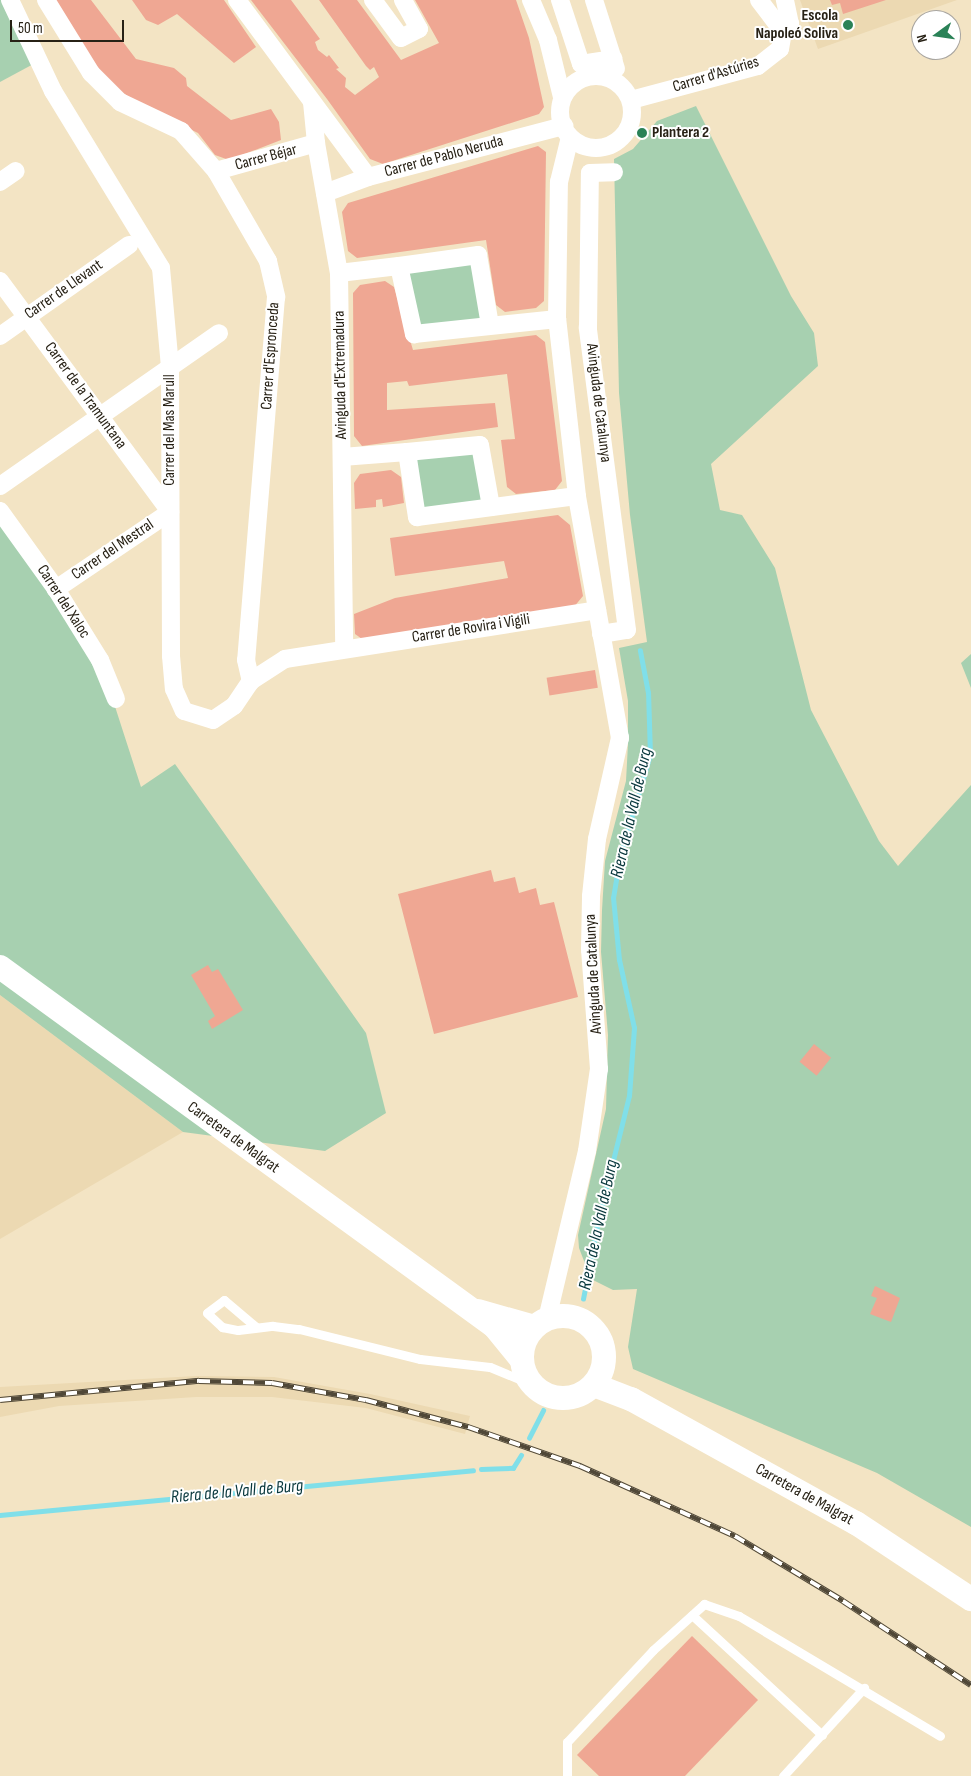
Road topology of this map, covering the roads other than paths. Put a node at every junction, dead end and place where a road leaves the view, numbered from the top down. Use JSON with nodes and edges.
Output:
{"nodes":[{"id":1,"x":10,"y":0,"type":"edge"},
{"id":2,"x":46,"y":0,"type":"edge"},
{"id":3,"x":237,"y":0,"type":"edge"},
{"id":4,"x":373,"y":0,"type":"edge"},
{"id":5,"x":403,"y":0,"type":"edge"},
{"id":6,"x":531,"y":0,"type":"edge"},
{"id":7,"x":560,"y":0,"type":"edge"},
{"id":8,"x":594,"y":0,"type":"edge"},
{"id":9,"x":759,"y":0,"type":"edge"},
{"id":10,"x":785,"y":0,"type":"edge"},
{"id":11,"x":783,"y":32,"type":"junction"},
{"id":12,"x":614,"y":60,"type":"junction"},
{"id":13,"x":620,"y":84,"type":"junction"},
{"id":14,"x":562,"y":97,"type":"junction"},
{"id":15,"x":631,"y":100,"type":"junction"},
{"id":16,"x":312,"y":102,"type":"junction"},
{"id":17,"x":567,"y":131,"type":"junction"},
{"id":18,"x":316,"y":143,"type":"junction"},
{"id":19,"x":16,"y":171,"type":"dead end"},
{"id":20,"x":216,"y":171,"type":"junction"},
{"id":21,"x":614,"y":172,"type":"dead end"},
{"id":22,"x":368,"y":178,"type":"junction"},
{"id":23,"x":0,"y":182,"type":"edge"},
{"id":24,"x":326,"y":193,"type":"junction"},
{"id":25,"x":129,"y":245,"type":"dead end"},
{"id":26,"x":399,"y":266,"type":"junction"},
{"id":27,"x":339,"y":273,"type":"junction"},
{"id":28,"x":0,"y":281,"type":"edge"},
{"id":29,"x":27,"y":317,"type":"junction"},
{"id":30,"x":557,"y":319,"type":"junction"},
{"id":31,"x":490,"y":325,"type":"junction"},
{"id":32,"x":219,"y":333,"type":"dead end"},
{"id":33,"x":0,"y":336,"type":"edge"},
{"id":34,"x":170,"y":366,"type":"junction"},
{"id":35,"x":100,"y":415,"type":"junction"},
{"id":36,"x":407,"y":452,"type":"junction"},
{"id":37,"x":342,"y":457,"type":"junction"},
{"id":38,"x":0,"y":486,"type":"edge"},
{"id":39,"x":577,"y":496,"type":"junction"},
{"id":40,"x":491,"y":507,"type":"junction"},
{"id":41,"x":0,"y":511,"type":"edge"},
{"id":42,"x":170,"y":512,"type":"junction"},
{"id":43,"x":56,"y":589,"type":"junction"},
{"id":44,"x":597,"y":610,"type":"junction"},
{"id":45,"x":601,"y":634,"type":"junction"},
{"id":46,"x":344,"y":649,"type":"junction"},
{"id":47,"x":251,"y":681,"type":"junction"},
{"id":48,"x":116,"y":699,"type":"dead end"},
{"id":49,"x":0,"y":967,"type":"edge"},
{"id":50,"x":468,"y":1308,"type":"junction"},
{"id":51,"x":548,"y":1320,"type":"junction"},
{"id":52,"x":256,"y":1327,"type":"junction"},
{"id":53,"x":521,"y":1359,"type":"junction"},
{"id":54,"x":598,"y":1376,"type":"junction"},
{"id":55,"x":531,"y":1384,"type":"junction"},
{"id":56,"x":971,"y":1599,"type":"edge"},
{"id":57,"x":692,"y":1615,"type":"junction"},
{"id":58,"x":864,"y":1688,"type":"junction"},
{"id":59,"x":822,"y":1736,"type":"junction"},
{"id":60,"x":940,"y":1736,"type":"dead end"},
{"id":61,"x":567,"y":1776,"type":"edge"},
{"id":62,"x":783,"y":1776,"type":"edge"}],
"edges":[{"from":1,"to":34,"type":"street","name":"Carrer del Mas Marull"},
{"from":2,"to":20,"type":"street","name":"Carrer d'Espronceda"},
{"from":3,"to":16,"type":"street"},
{"from":4,"to":5,"type":"street"},
{"from":6,"to":14,"type":"street"},
{"from":7,"to":12,"type":"street"},
{"from":8,"to":12,"type":"street"},
{"from":9,"to":11,"type":"street"},
{"from":10,"to":11,"type":"street","name":"Carrer d'Astúries"},
{"from":11,"to":15,"type":"street","name":"Carrer d'Astúries"},
{"from":12,"to":13,"type":"street"},
{"from":13,"to":14,"type":"street"},
{"from":13,"to":15,"type":"street"},
{"from":14,"to":17,"type":"street"},
{"from":15,"to":17,"type":"street"},
{"from":16,"to":18,"type":"street","name":"Avinguda d'Extremadura"},
{"from":16,"to":22,"type":"street"},
{"from":17,"to":22,"type":"street","name":"Carrer de Pablo Neruda"},
{"from":17,"to":30,"type":"street","name":"Avinguda de Catalunya"},
{"from":18,"to":20,"type":"street","name":"Carrer Béjar"},
{"from":18,"to":24,"type":"street","name":"Avinguda d'Extremadura"},
{"from":19,"to":23,"type":"street"},
{"from":20,"to":47,"type":"street","name":"Carrer d'Espronceda"},
{"from":21,"to":45,"type":"street","name":"Avinguda de Catalunya"},
{"from":22,"to":24,"type":"street","name":"Carrer de Pablo Neruda"},
{"from":24,"to":27,"type":"street","name":"Avinguda d'Extremadura"},
{"from":25,"to":29,"type":"street","name":"Carrer de Llevant"},
{"from":26,"to":27,"type":"street"},
{"from":26,"to":31,"type":"street"},
{"from":26,"to":31,"type":"street"},
{"from":27,"to":37,"type":"street","name":"Avinguda d'Extremadura"},
{"from":28,"to":29,"type":"street","name":"Carrer de la Tramuntana"},
{"from":29,"to":33,"type":"street","name":"Carrer de Llevant"},
{"from":29,"to":35,"type":"street","name":"Carrer de la Tramuntana"},
{"from":30,"to":31,"type":"street"},
{"from":30,"to":39,"type":"street","name":"Avinguda de Catalunya"},
{"from":32,"to":34,"type":"street"},
{"from":34,"to":35,"type":"street"},
{"from":34,"to":42,"type":"street","name":"Carrer del Mas Marull"},
{"from":35,"to":38,"type":"street"},
{"from":35,"to":42,"type":"street","name":"Carrer de la Tramuntana"},
{"from":36,"to":37,"type":"street"},
{"from":36,"to":40,"type":"street"},
{"from":36,"to":40,"type":"street"},
{"from":37,"to":46,"type":"street","name":"Avinguda d'Extremadura"},
{"from":39,"to":40,"type":"street"},
{"from":39,"to":44,"type":"street","name":"Avinguda de Catalunya"},
{"from":41,"to":43,"type":"street","name":"Carrer del Xaloc"},
{"from":42,"to":43,"type":"street","name":"Carrer del Mestral"},
{"from":42,"to":47,"type":"street","name":"Carrer del Mas Marull"},
{"from":43,"to":48,"type":"street","name":"Carrer del Xaloc"},
{"from":44,"to":45,"type":"street","name":"Avinguda de Catalunya"},
{"from":44,"to":46,"type":"street","name":"Carrer de Rovira i Vigili"},
{"from":45,"to":51,"type":"street","name":"Avinguda de Catalunya"},
{"from":46,"to":47,"type":"street","name":"Carrer del Mas Marull"},
{"from":49,"to":50,"type":"street","name":"Carretera de Malgrat"},
{"from":50,"to":51,"type":"street","name":"Carretera de Malgrat"},
{"from":50,"to":53,"type":"street","name":"Carretera de Malgrat"},
{"from":51,"to":53,"type":"street"},
{"from":51,"to":54,"type":"street"},
{"from":52,"to":52,"type":"lane"},
{"from":52,"to":55,"type":"lane"},
{"from":53,"to":55,"type":"street"},
{"from":54,"to":55,"type":"street"},
{"from":54,"to":56,"type":"street","name":"Carretera de Malgrat"},
{"from":57,"to":58,"type":"lane"},
{"from":57,"to":59,"type":"lane"},
{"from":57,"to":61,"type":"lane"},
{"from":58,"to":59,"type":"lane"},
{"from":58,"to":60,"type":"lane"},
{"from":59,"to":62,"type":"lane"}]}
